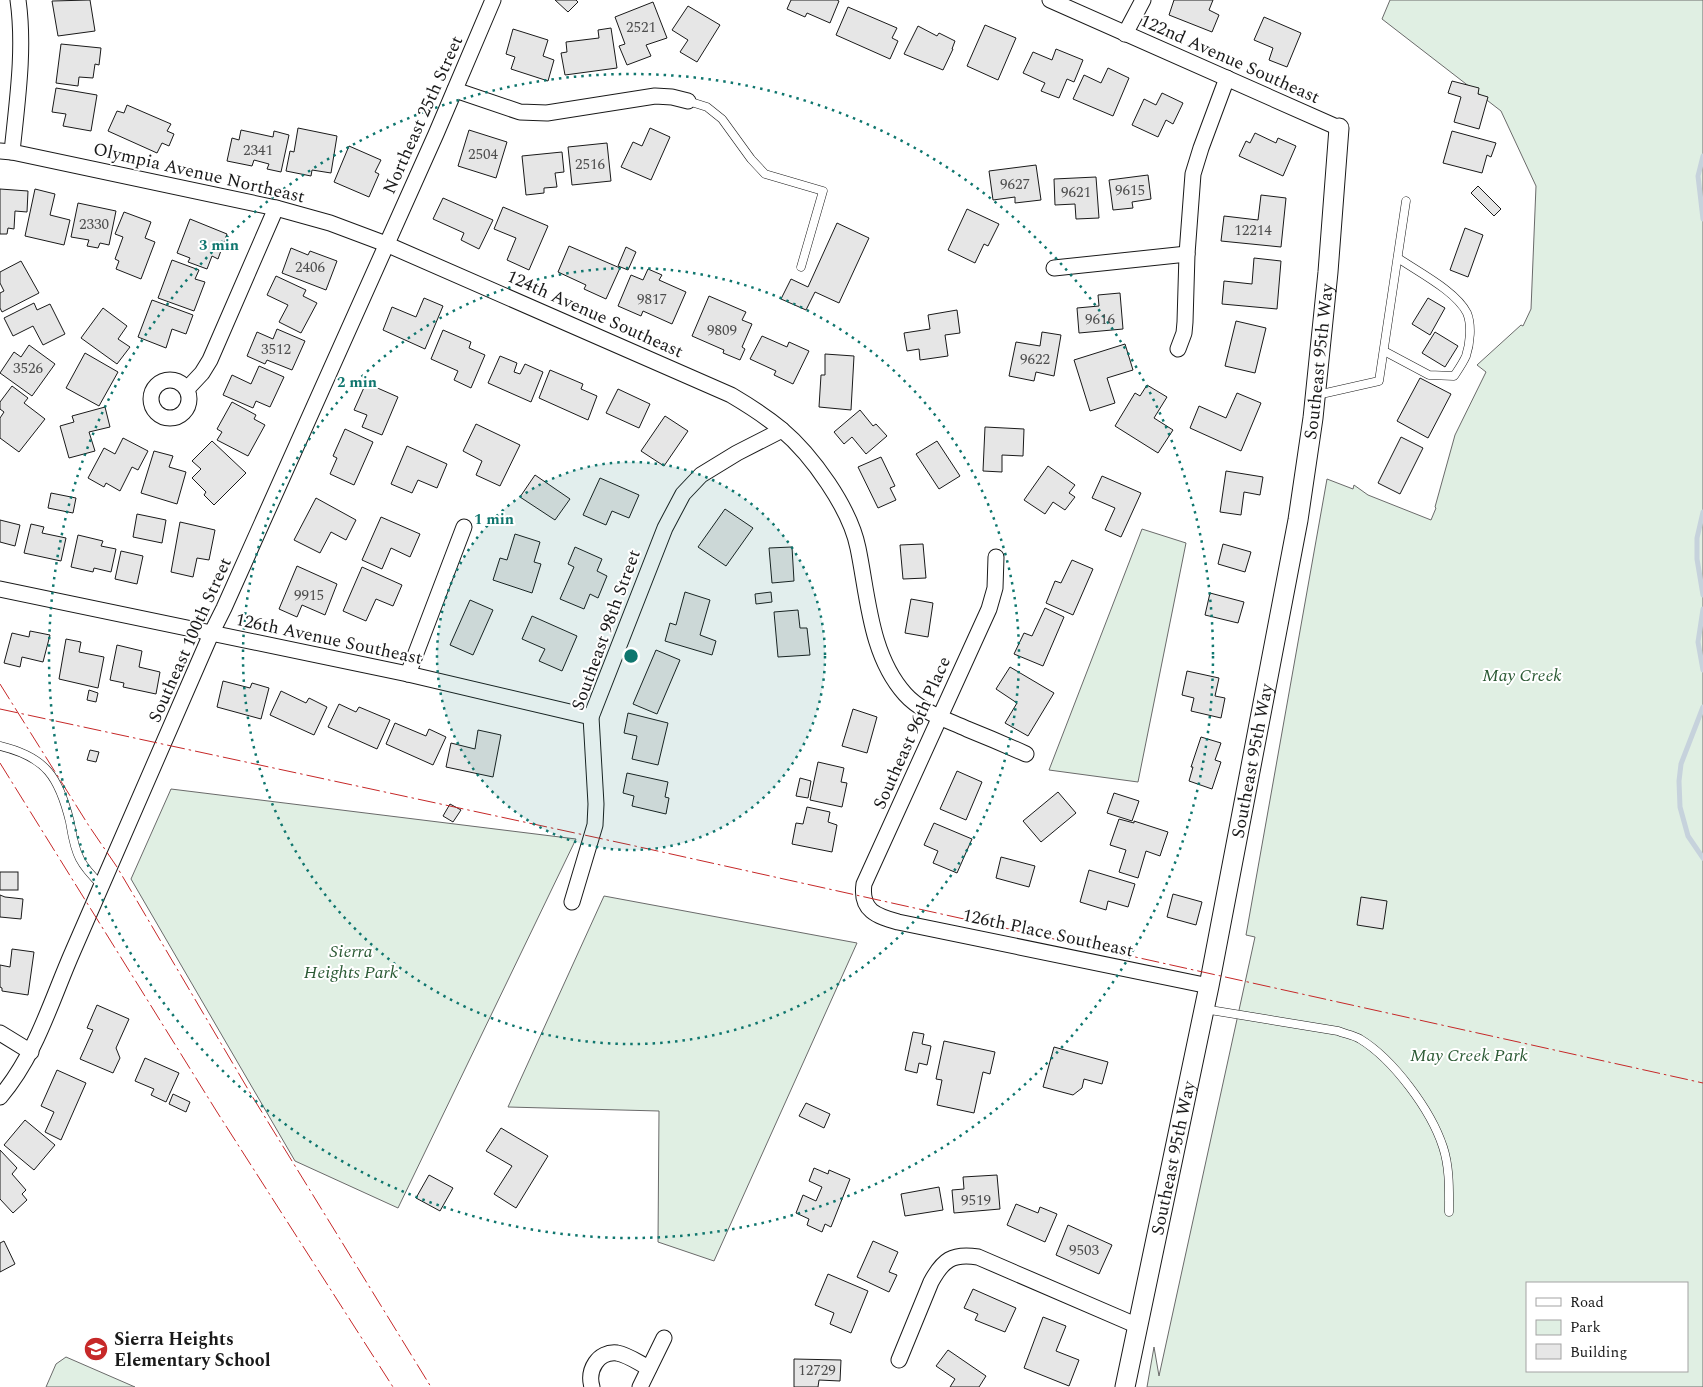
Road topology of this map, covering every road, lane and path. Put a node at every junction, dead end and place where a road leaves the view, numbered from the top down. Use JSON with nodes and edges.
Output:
{"nodes":[{"id":1,"x":18,"y":0,"type":"edge"},
{"id":2,"x":493,"y":0,"type":"edge"},
{"id":3,"x":1050,"y":0,"type":"edge"},
{"id":4,"x":1143,"y":0,"type":"edge"},
{"id":5,"x":1125,"y":34,"type":"junction"},
{"id":6,"x":1226,"y":78,"type":"junction"},
{"id":7,"x":456,"y":90,"type":"junction"},
{"id":8,"x":688,"y":101,"type":"joint"},
{"id":9,"x":1339,"y":128,"type":"joint"},
{"id":10,"x":6,"y":151,"type":"edge"},
{"id":11,"x":1406,"y":201,"type":"dead end"},
{"id":12,"x":276,"y":208,"type":"junction"},
{"id":13,"x":386,"y":244,"type":"junction"},
{"id":14,"x":1188,"y":254,"type":"junction"},
{"id":15,"x":1398,"y":258,"type":"junction"},
{"id":16,"x":801,"y":267,"type":"dead end"},
{"id":17,"x":1054,"y":268,"type":"dead end"},
{"id":18,"x":1178,"y":349,"type":"dead end"},
{"id":19,"x":1384,"y":351,"type":"junction"},
{"id":20,"x":186,"y":389,"type":"dead end"},
{"id":21,"x":1315,"y":396,"type":"junction"},
{"id":22,"x":782,"y":430,"type":"junction"},
{"id":23,"x":464,"y":527,"type":"dead end"},
{"id":24,"x":996,"y":557,"type":"dead end"},
{"id":25,"x":0,"y":589,"type":"edge"},
{"id":26,"x":211,"y":634,"type":"junction"},
{"id":27,"x":408,"y":674,"type":"junction"},
{"id":28,"x":591,"y":717,"type":"junction"},
{"id":29,"x":940,"y":718,"type":"junction"},
{"id":30,"x":0,"y":746,"type":"edge"},
{"id":31,"x":1026,"y":754,"type":"dead end"},
{"id":32,"x":102,"y":886,"type":"junction"},
{"id":33,"x":572,"y":902,"type":"dead end"},
{"id":34,"x":880,"y":917,"type":"joint"},
{"id":35,"x":1209,"y":986,"type":"junction"},
{"id":36,"x":1204,"y":1008,"type":"junction"},
{"id":37,"x":0,"y":1033,"type":"edge"},
{"id":38,"x":31,"y":1052,"type":"junction"},
{"id":39,"x":0,"y":1097,"type":"edge"},
{"id":40,"x":1449,"y":1212,"type":"dead end"},
{"id":41,"x":1138,"y":1326,"type":"junction"},
{"id":42,"x":664,"y":1338,"type":"dead end"},
{"id":43,"x":899,"y":1360,"type":"dead end"},
{"id":44,"x":649,"y":1368,"type":"junction"},
{"id":45,"x":592,"y":1387,"type":"edge"},
{"id":46,"x":640,"y":1387,"type":"edge"},
{"id":47,"x":1125,"y":1387,"type":"edge"}],
"edges":[{"from":1,"to":10,"type":"street"},
{"from":2,"to":7,"type":"street","name":"Northeast 25th Street"},
{"from":3,"to":5,"type":"street","name":"122nd Avenue Southeast"},
{"from":4,"to":5,"type":"street"},
{"from":5,"to":6,"type":"street","name":"122nd Avenue Southeast"},
{"from":6,"to":9,"type":"street","name":"122nd Avenue Southeast"},
{"from":6,"to":14,"type":"street"},
{"from":7,"to":8,"type":"street"},
{"from":7,"to":13,"type":"street","name":"Northeast 25th Street"},
{"from":8,"to":16,"type":"lane"},
{"from":9,"to":21,"type":"street","name":"Southeast 95th Way"},
{"from":10,"to":12,"type":"street","name":"Olympia Avenue Northeast"},
{"from":11,"to":15,"type":"lane"},
{"from":12,"to":13,"type":"street","name":"Olympia Avenue Northeast"},
{"from":12,"to":20,"type":"street"},
{"from":13,"to":22,"type":"street","name":"124th Avenue Southeast"},
{"from":13,"to":26,"type":"street","name":"Southeast 100th Street"},
{"from":14,"to":17,"type":"street"},
{"from":14,"to":18,"type":"street"},
{"from":15,"to":19,"type":"lane"},
{"from":15,"to":19,"type":"lane"},
{"from":19,"to":21,"type":"lane"},
{"from":21,"to":35,"type":"street","name":"Southeast 95th Way"},
{"from":22,"to":28,"type":"street","name":"Southeast 98th Street"},
{"from":22,"to":29,"type":"street","name":"124th Avenue Southeast"},
{"from":23,"to":27,"type":"street"},
{"from":24,"to":29,"type":"street","name":"Southeast 96th Place"},
{"from":25,"to":26,"type":"street","name":"126th Avenue Southeast"},
{"from":26,"to":27,"type":"street","name":"126th Avenue Southeast"},
{"from":26,"to":32,"type":"street","name":"Southeast 100th Street"},
{"from":27,"to":28,"type":"street","name":"126th Avenue Southeast"},
{"from":28,"to":33,"type":"street","name":"Southeast 98th Street"},
{"from":29,"to":31,"type":"street","name":"124th Avenue Southeast"},
{"from":29,"to":34,"type":"street","name":"Southeast 96th Place"},
{"from":30,"to":32,"type":"lane"},
{"from":32,"to":38,"type":"street","name":"Southeast 100th Street"},
{"from":34,"to":35,"type":"street","name":"126th Place Southeast"},
{"from":35,"to":36,"type":"street","name":"Southeast 95th Way"},
{"from":36,"to":40,"type":"lane"},
{"from":36,"to":41,"type":"street","name":"Southeast 95th Way"},
{"from":37,"to":38,"type":"street"},
{"from":38,"to":39,"type":"street","name":"Southeast 100th Street"},
{"from":41,"to":43,"type":"street"},
{"from":41,"to":47,"type":"street","name":"Southeast 95th Way"},
{"from":42,"to":44,"type":"street"},
{"from":44,"to":45,"type":"street"},
{"from":44,"to":46,"type":"street"}]}
